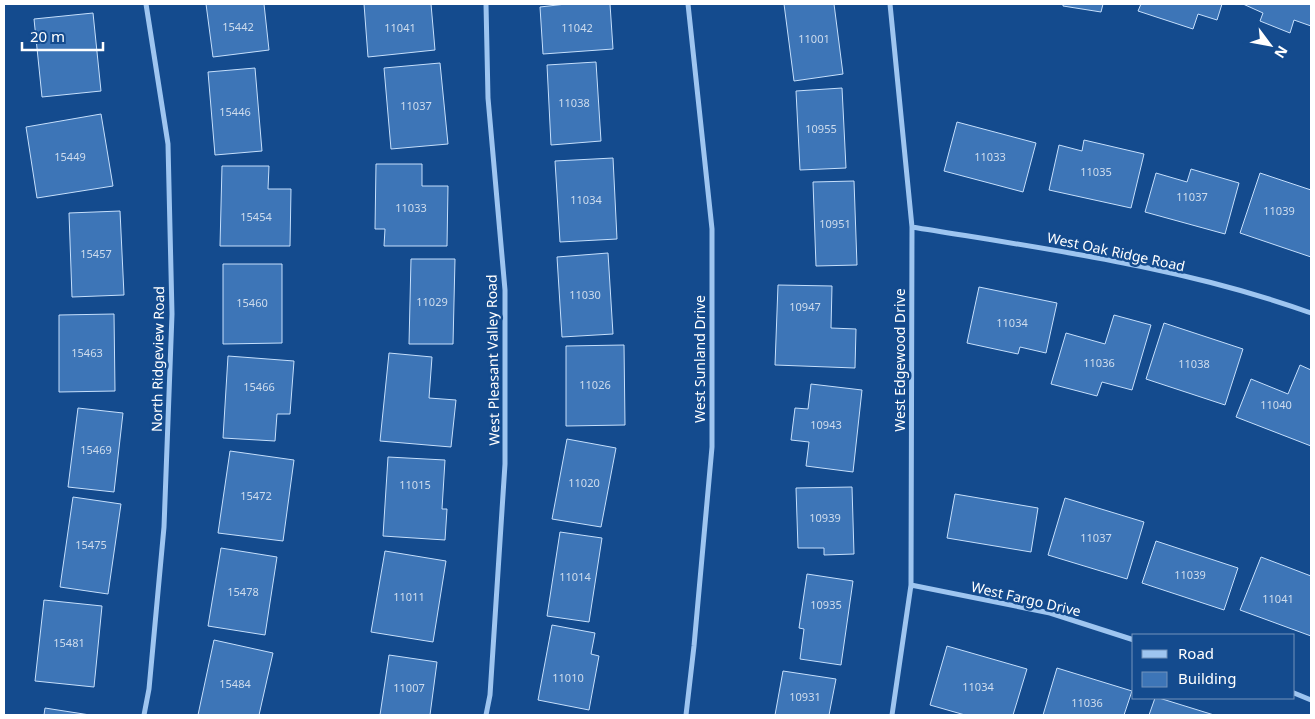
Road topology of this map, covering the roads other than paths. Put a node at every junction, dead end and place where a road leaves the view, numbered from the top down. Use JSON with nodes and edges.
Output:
{"nodes":[{"id":1,"x":146,"y":4,"type":"edge"},
{"id":2,"x":486,"y":4,"type":"edge"},
{"id":3,"x":688,"y":4,"type":"edge"},
{"id":4,"x":890,"y":4,"type":"edge"},
{"id":5,"x":912,"y":227,"type":"junction"},
{"id":6,"x":1311,"y":313,"type":"edge"},
{"id":7,"x":911,"y":585,"type":"junction"},
{"id":8,"x":1132,"y":639,"type":"edge"},
{"id":9,"x":1295,"y":693,"type":"edge"},
{"id":10,"x":1311,"y":700,"type":"edge"},
{"id":11,"x":144,"y":715,"type":"edge"},
{"id":12,"x":486,"y":715,"type":"edge"},
{"id":13,"x":686,"y":715,"type":"edge"},
{"id":14,"x":892,"y":715,"type":"edge"}],
"edges":[{"from":1,"to":11,"type":"street","name":"North Ridgeview Road"},
{"from":2,"to":12,"type":"street","name":"West Pleasant Valley Road"},
{"from":3,"to":13,"type":"street","name":"West Sunland Drive"},
{"from":4,"to":5,"type":"street","name":"West Edgewood Drive"},
{"from":5,"to":6,"type":"street","name":"West Oak Ridge Road"},
{"from":5,"to":7,"type":"street","name":"West Edgewood Drive"},
{"from":7,"to":8,"type":"street","name":"West Fargo Drive"},
{"from":7,"to":14,"type":"street","name":"West Edgewood Drive"},
{"from":9,"to":10,"type":"street"}]}
